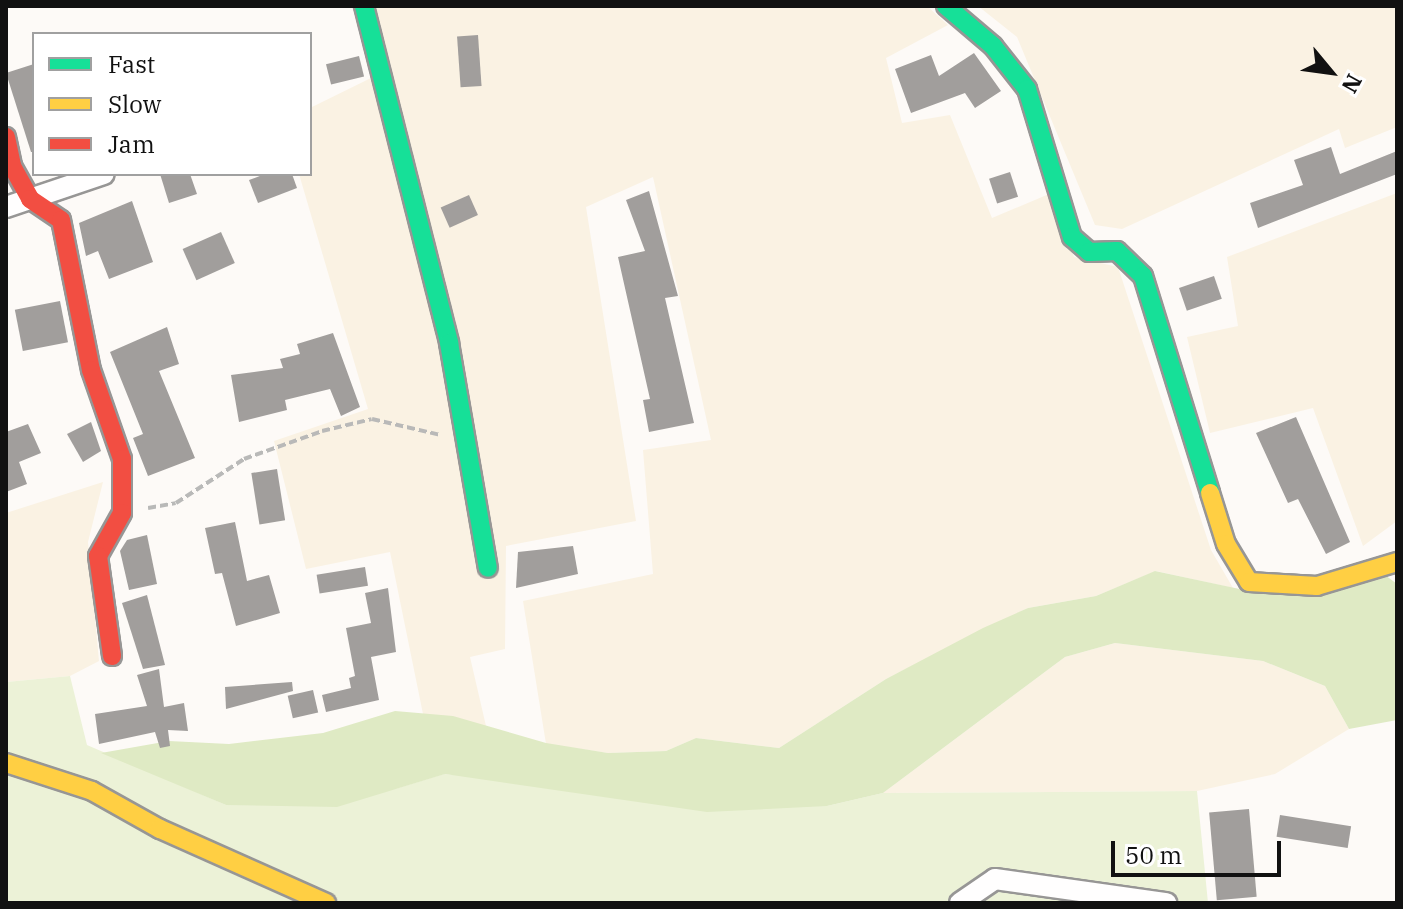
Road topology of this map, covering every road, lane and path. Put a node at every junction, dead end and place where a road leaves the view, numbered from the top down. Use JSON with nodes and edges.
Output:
{"nodes":[{"id":1,"x":364,"y":6,"type":"edge"},
{"id":2,"x":946,"y":6,"type":"edge"},
{"id":3,"x":6,"y":137,"type":"edge"},
{"id":4,"x":98,"y":176,"type":"edge"},
{"id":5,"x":30,"y":199,"type":"junction"},
{"id":6,"x":6,"y":207,"type":"edge"},
{"id":7,"x":466,"y":442,"type":"junction"},
{"id":8,"x":122,"y":513,"type":"junction"},
{"id":9,"x":1397,"y":562,"type":"edge"},
{"id":10,"x":488,"y":568,"type":"dead end"},
{"id":11,"x":112,"y":656,"type":"dead end"},
{"id":12,"x":6,"y":763,"type":"edge"},
{"id":13,"x":326,"y":903,"type":"edge"},
{"id":14,"x":960,"y":903,"type":"edge"},
{"id":15,"x":1166,"y":903,"type":"edge"}],
"edges":[{"from":1,"to":7,"type":"street"},
{"from":2,"to":9,"type":"street"},
{"from":3,"to":5,"type":"street"},
{"from":4,"to":5,"type":"street"},
{"from":5,"to":6,"type":"street"},
{"from":5,"to":8,"type":"street"},
{"from":7,"to":8,"type":"path"},
{"from":7,"to":10,"type":"street"},
{"from":8,"to":11,"type":"street"},
{"from":12,"to":13,"type":"street"},
{"from":14,"to":15,"type":"street"}]}
